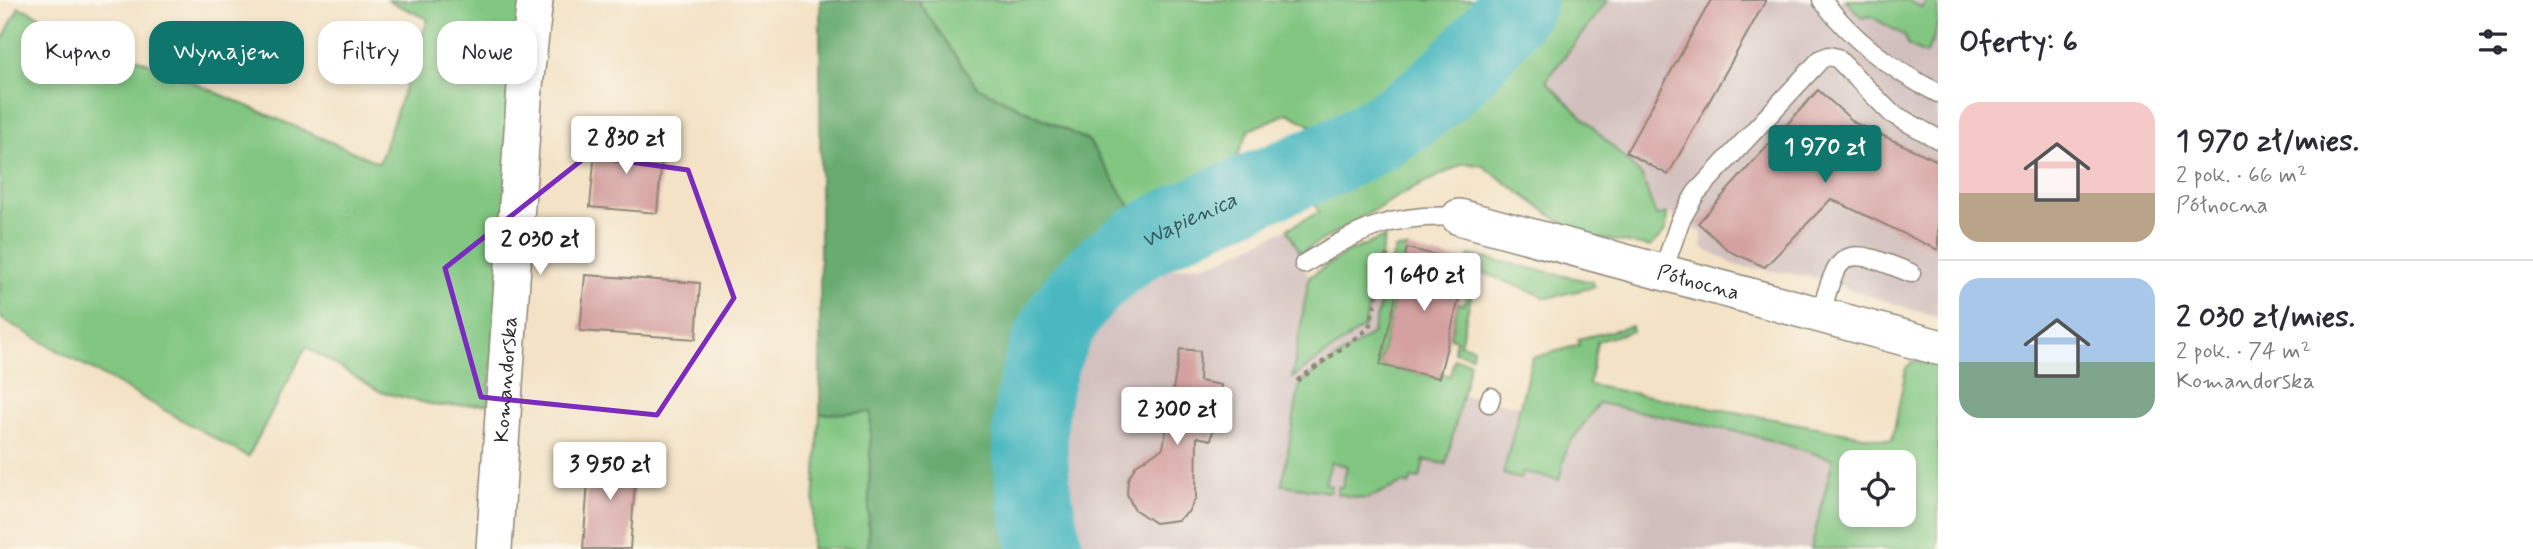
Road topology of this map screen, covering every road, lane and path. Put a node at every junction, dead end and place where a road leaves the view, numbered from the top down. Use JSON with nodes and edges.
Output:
{"nodes":[{"id":1,"x":535,"y":0,"type":"edge"},
{"id":2,"x":1822,"y":0,"type":"edge"},
{"id":3,"x":1936,"y":88,"type":"edge"},
{"id":4,"x":1938,"y":139,"type":"edge"},
{"id":5,"x":1459,"y":217,"type":"joint"},
{"id":6,"x":1396,"y":219,"type":"junction"},
{"id":7,"x":1304,"y":264,"type":"dead end"},
{"id":8,"x":1663,"y":271,"type":"junction"},
{"id":9,"x":1911,"y":273,"type":"dead end"},
{"id":10,"x":1821,"y":314,"type":"junction"},
{"id":11,"x":1938,"y":347,"type":"edge"},
{"id":12,"x":1297,"y":381,"type":"dead end"},
{"id":13,"x":494,"y":549,"type":"edge"}],
"edges":[{"from":1,"to":13,"type":"street","name":"Komandorska"},
{"from":2,"to":3,"type":"lane"},
{"from":4,"to":8,"type":"lane"},
{"from":5,"to":6,"type":"lane"},
{"from":5,"to":8,"type":"street","name":"Północna"},
{"from":6,"to":7,"type":"lane"},
{"from":6,"to":12,"type":"path"},
{"from":8,"to":10,"type":"street","name":"Północna"},
{"from":9,"to":10,"type":"lane"},
{"from":10,"to":11,"type":"street","name":"Północna"}]}
